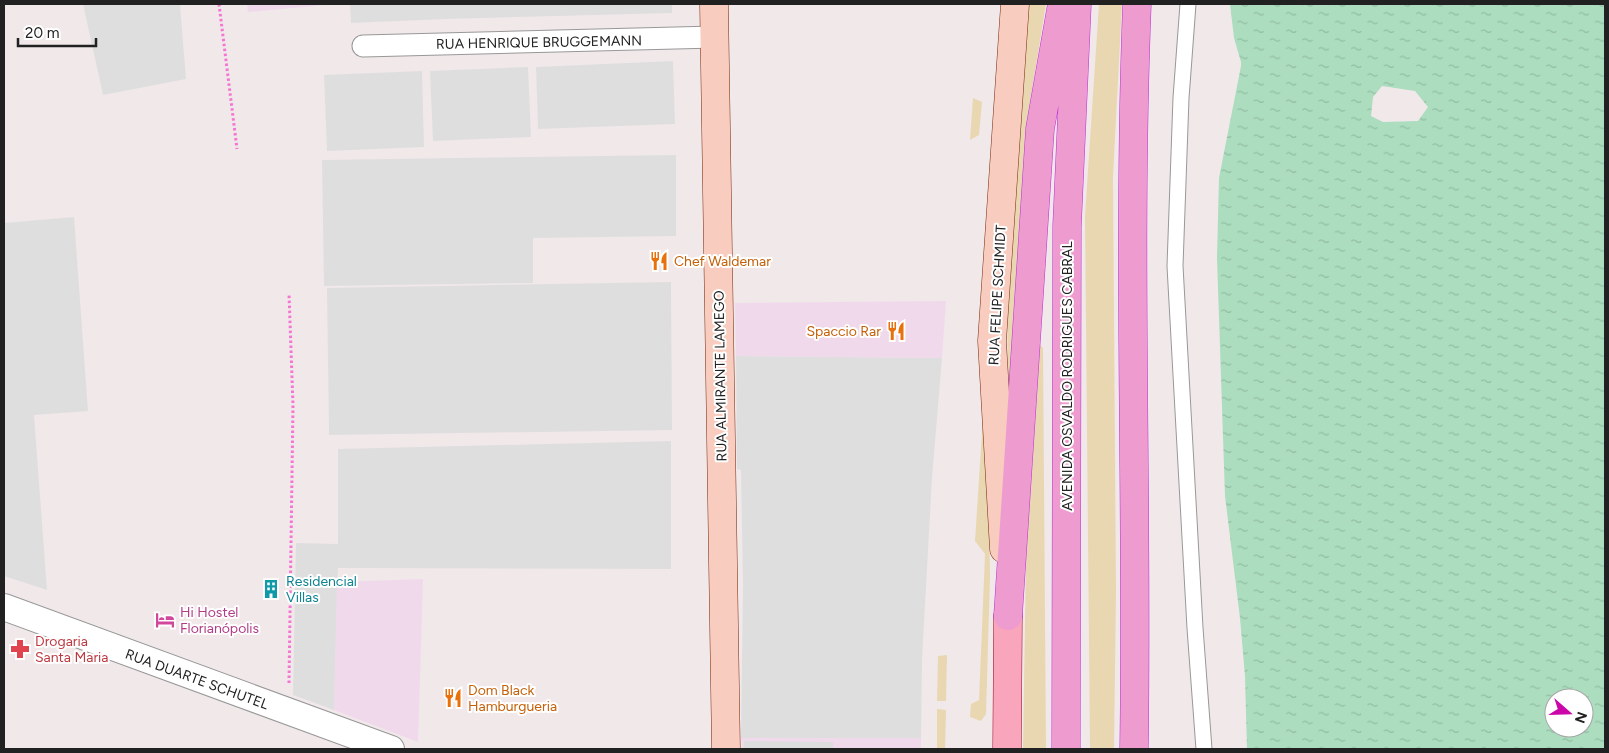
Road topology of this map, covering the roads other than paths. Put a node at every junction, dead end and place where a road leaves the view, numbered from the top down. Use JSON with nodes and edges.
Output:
{"nodes":[{"id":1,"x":714,"y":4,"type":"edge"},
{"id":2,"x":1015,"y":4,"type":"edge"},
{"id":3,"x":1062,"y":4,"type":"edge"},
{"id":4,"x":1077,"y":4,"type":"edge"},
{"id":5,"x":1137,"y":4,"type":"edge"},
{"id":6,"x":1188,"y":4,"type":"edge"},
{"id":7,"x":715,"y":37,"type":"junction"},
{"id":8,"x":363,"y":46,"type":"dead end"},
{"id":9,"x":4,"y":607,"type":"edge"},
{"id":10,"x":1008,"y":616,"type":"junction"},
{"id":11,"x":391,"y":749,"type":"edge"},
{"id":12,"x":726,"y":749,"type":"edge"},
{"id":13,"x":1007,"y":749,"type":"edge"},
{"id":14,"x":1066,"y":749,"type":"edge"},
{"id":15,"x":1134,"y":749,"type":"edge"},
{"id":16,"x":1204,"y":749,"type":"edge"}],
"edges":[{"from":1,"to":7,"type":"main road","name":"RUA ALMIRANTE LAMEGO"},
{"from":2,"to":10,"type":"main road","name":"RUA FELIPE SCHMIDT"},
{"from":3,"to":10,"type":"highway"},
{"from":4,"to":14,"type":"highway","name":"AVENIDA OSVALDO RODRIGUES CABRAL"},
{"from":5,"to":15,"type":"highway"},
{"from":6,"to":16,"type":"street"},
{"from":7,"to":8,"type":"street","name":"RUA HENRIQUE BRUGGEMANN"},
{"from":7,"to":12,"type":"main road","name":"RUA ALMIRANTE LAMEGO"},
{"from":9,"to":11,"type":"street","name":"RUA DUARTE SCHUTEL"},
{"from":10,"to":13,"type":"main road"}]}
